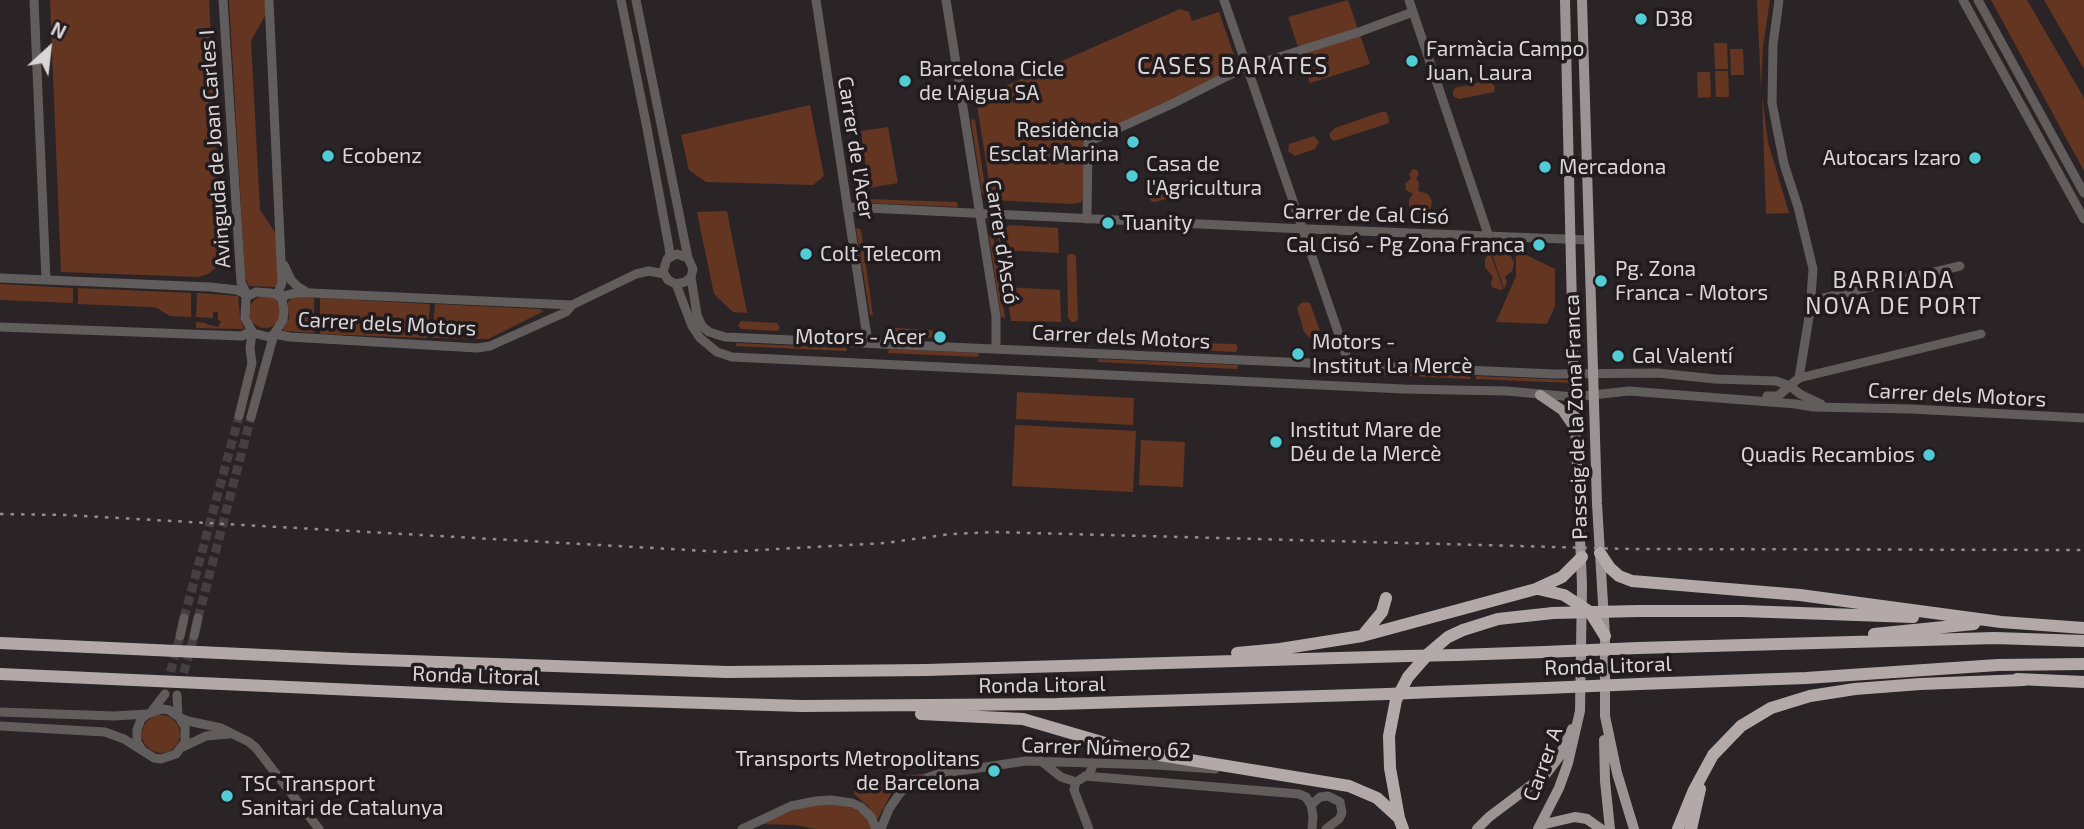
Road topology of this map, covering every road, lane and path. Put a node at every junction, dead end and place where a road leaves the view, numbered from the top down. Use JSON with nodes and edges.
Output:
{"nodes":[{"id":1,"x":34,"y":0,"type":"edge"},
{"id":2,"x":223,"y":0,"type":"edge"},
{"id":3,"x":269,"y":0,"type":"edge"},
{"id":4,"x":621,"y":0,"type":"edge"},
{"id":5,"x":636,"y":0,"type":"edge"},
{"id":6,"x":816,"y":0,"type":"edge"},
{"id":7,"x":946,"y":0,"type":"edge"},
{"id":8,"x":1224,"y":0,"type":"edge"},
{"id":9,"x":1409,"y":0,"type":"edge"},
{"id":10,"x":1565,"y":0,"type":"edge"},
{"id":11,"x":1582,"y":0,"type":"edge"},
{"id":12,"x":1779,"y":0,"type":"edge"},
{"id":13,"x":1963,"y":0,"type":"edge"},
{"id":14,"x":1978,"y":0,"type":"edge"},
{"id":15,"x":1413,"y":12,"type":"junction"},
{"id":16,"x":1247,"y":67,"type":"junction"},
{"id":17,"x":2084,"y":193,"type":"edge"},
{"id":18,"x":848,"y":207,"type":"junction"},
{"id":19,"x":979,"y":214,"type":"junction"},
{"id":20,"x":1087,"y":219,"type":"junction"},
{"id":21,"x":2084,"y":219,"type":"edge"},
{"id":22,"x":1301,"y":229,"type":"junction"},
{"id":23,"x":1489,"y":237,"type":"junction"},
{"id":24,"x":1570,"y":240,"type":"junction"},
{"id":25,"x":1589,"y":240,"type":"junction"},
{"id":26,"x":281,"y":253,"type":"junction"},
{"id":27,"x":670,"y":257,"type":"junction"},
{"id":28,"x":688,"y":258,"type":"junction"},
{"id":29,"x":1960,"y":266,"type":"dead end"},
{"id":30,"x":664,"y":274,"type":"junction"},
{"id":31,"x":691,"y":276,"type":"junction"},
{"id":32,"x":0,"y":278,"type":"edge"},
{"id":33,"x":46,"y":280,"type":"junction"},
{"id":34,"x":676,"y":284,"type":"junction"},
{"id":35,"x":311,"y":293,"type":"junction"},
{"id":36,"x":247,"y":295,"type":"junction"},
{"id":37,"x":278,"y":296,"type":"junction"},
{"id":38,"x":1811,"y":301,"type":"junction"},
{"id":39,"x":572,"y":305,"type":"junction"},
{"id":40,"x":0,"y":327,"type":"edge"},
{"id":41,"x":252,"y":332,"type":"junction"},
{"id":42,"x":274,"y":334,"type":"junction"},
{"id":43,"x":1981,"y":334,"type":"dead end"},
{"id":44,"x":869,"y":343,"type":"junction"},
{"id":45,"x":996,"y":349,"type":"junction"},
{"id":46,"x":1349,"y":364,"type":"junction"},
{"id":47,"x":1575,"y":375,"type":"junction"},
{"id":48,"x":1594,"y":375,"type":"junction"},
{"id":49,"x":1697,"y":377,"type":"junction"},
{"id":50,"x":1799,"y":378,"type":"junction"},
{"id":51,"x":1790,"y":386,"type":"junction"},
{"id":52,"x":1540,"y":395,"type":"junction"},
{"id":53,"x":1686,"y":395,"type":"junction"},
{"id":54,"x":1594,"y":396,"type":"junction"},
{"id":55,"x":1574,"y":397,"type":"junction"},
{"id":56,"x":1754,"y":400,"type":"junction"},
{"id":57,"x":1829,"y":406,"type":"junction"},
{"id":58,"x":239,"y":416,"type":"tunnel mouth"},
{"id":59,"x":251,"y":417,"type":"tunnel mouth"},
{"id":60,"x":2084,"y":418,"type":"edge"},
{"id":61,"x":1576,"y":429,"type":"junction"},
{"id":62,"x":1600,"y":553,"type":"junction"},
{"id":63,"x":1581,"y":556,"type":"junction"},
{"id":64,"x":1536,"y":589,"type":"junction"},
{"id":65,"x":1386,"y":598,"type":"dead end"},
{"id":66,"x":1582,"y":606,"type":"junction"},
{"id":67,"x":184,"y":618,"type":"tunnel mouth"},
{"id":68,"x":198,"y":618,"type":"tunnel mouth"},
{"id":69,"x":1973,"y":618,"type":"junction"},
{"id":70,"x":2001,"y":622,"type":"junction"},
{"id":71,"x":2084,"y":628,"type":"edge"},
{"id":72,"x":180,"y":636,"type":"tunnel mouth"},
{"id":73,"x":194,"y":636,"type":"tunnel mouth"},
{"id":74,"x":1362,"y":636,"type":"junction"},
{"id":75,"x":1605,"y":636,"type":"junction"},
{"id":76,"x":2084,"y":641,"type":"edge"},
{"id":77,"x":0,"y":643,"type":"edge"},
{"id":78,"x":1790,"y":644,"type":"junction"},
{"id":79,"x":1118,"y":663,"type":"junction"},
{"id":80,"x":2084,"y":664,"type":"edge"},
{"id":81,"x":0,"y":674,"type":"edge"},
{"id":82,"x":1859,"y":675,"type":"junction"},
{"id":83,"x":2024,"y":680,"type":"junction"},
{"id":84,"x":2084,"y":682,"type":"edge"},
{"id":85,"x":165,"y":694,"type":"tunnel mouth"},
{"id":86,"x":177,"y":695,"type":"tunnel mouth"},
{"id":87,"x":802,"y":706,"type":"junction"},
{"id":88,"x":1580,"y":710,"type":"junction"},
{"id":89,"x":0,"y":712,"type":"edge"},
{"id":90,"x":149,"y":713,"type":"junction"},
{"id":91,"x":179,"y":716,"type":"junction"},
{"id":92,"x":1605,"y":716,"type":"junction"},
{"id":93,"x":0,"y":726,"type":"edge"},
{"id":94,"x":235,"y":734,"type":"junction"},
{"id":95,"x":181,"y":749,"type":"junction"},
{"id":96,"x":142,"y":750,"type":"junction"},
{"id":97,"x":1041,"y":761,"type":"junction"},
{"id":98,"x":1709,"y":762,"type":"junction"},
{"id":99,"x":1092,"y":763,"type":"junction"},
{"id":100,"x":1274,"y":775,"type":"junction"},
{"id":101,"x":1085,"y":776,"type":"junction"},
{"id":102,"x":1076,"y":782,"type":"junction"},
{"id":103,"x":1311,"y":805,"type":"junction"},
{"id":104,"x":1401,"y":824,"type":"edge"},
{"id":105,"x":1539,"y":827,"type":"edge"},
{"id":106,"x":319,"y":829,"type":"edge"},
{"id":107,"x":742,"y":829,"type":"edge"},
{"id":108,"x":878,"y":829,"type":"edge"},
{"id":109,"x":1089,"y":829,"type":"edge"},
{"id":110,"x":1312,"y":829,"type":"edge"},
{"id":111,"x":1326,"y":829,"type":"edge"},
{"id":112,"x":1476,"y":829,"type":"edge"},
{"id":113,"x":1601,"y":829,"type":"edge"},
{"id":114,"x":1610,"y":829,"type":"edge"},
{"id":115,"x":1634,"y":829,"type":"edge"},
{"id":116,"x":1678,"y":829,"type":"edge"},
{"id":117,"x":1691,"y":829,"type":"edge"}],
"edges":[{"from":1,"to":33,"type":"street"},
{"from":2,"to":36,"type":"street","name":"Avinguda de Joan Carles I"},
{"from":3,"to":26,"type":"street"},
{"from":4,"to":27,"type":"street"},
{"from":5,"to":28,"type":"street"},
{"from":6,"to":18,"type":"street","name":"Carrer de l'Acer"},
{"from":7,"to":19,"type":"street","name":"Carrer d'Ascó"},
{"from":8,"to":16,"type":"street"},
{"from":9,"to":15,"type":"street"},
{"from":10,"to":24,"type":"main road","name":"Passeig de la Zona Franca"},
{"from":11,"to":25,"type":"main road","name":"Passeig de la Zona Franca"},
{"from":12,"to":38,"type":"street"},
{"from":13,"to":21,"type":"street"},
{"from":14,"to":17,"type":"street"},
{"from":15,"to":16,"type":"street"},
{"from":15,"to":23,"type":"street"},
{"from":16,"to":20,"type":"street"},
{"from":16,"to":22,"type":"street"},
{"from":18,"to":19,"type":"street","name":"Carrer de Cal Cisó"},
{"from":18,"to":44,"type":"street","name":"Carrer de l'Acer"},
{"from":19,"to":20,"type":"street","name":"Carrer de Cal Cisó"},
{"from":19,"to":45,"type":"street","name":"Carrer d'Ascó"},
{"from":20,"to":22,"type":"street","name":"Carrer de Cal Cisó"},
{"from":22,"to":23,"type":"street","name":"Carrer de Cal Cisó"},
{"from":22,"to":46,"type":"street"},
{"from":23,"to":24,"type":"street","name":"Carrer de Cal Cisó"},
{"from":24,"to":25,"type":"street","name":"Carrer de Cal Cisó"},
{"from":24,"to":47,"type":"main road","name":"Passeig de la Zona Franca"},
{"from":25,"to":48,"type":"main road","name":"Passeig de la Zona Franca"},
{"from":26,"to":35,"type":"street"},
{"from":26,"to":37,"type":"street"},
{"from":27,"to":28,"type":"street"},
{"from":27,"to":30,"type":"street"},
{"from":28,"to":31,"type":"street"},
{"from":29,"to":38,"type":"street"},
{"from":30,"to":34,"type":"street"},
{"from":30,"to":39,"type":"street","name":"Carrer dels Motors"},
{"from":31,"to":34,"type":"street"},
{"from":31,"to":44,"type":"street","name":"Carrer dels Motors"},
{"from":32,"to":33,"type":"street"},
{"from":33,"to":36,"type":"street"},
{"from":34,"to":52,"type":"street","name":"Carrer dels Motors"},
{"from":35,"to":37,"type":"street","name":"Carrer dels Motors"},
{"from":35,"to":39,"type":"street","name":"Carrer dels Motors"},
{"from":36,"to":37,"type":"street"},
{"from":36,"to":41,"type":"street"},
{"from":37,"to":42,"type":"street"},
{"from":38,"to":50,"type":"street"},
{"from":39,"to":42,"type":"street","name":"Carrer dels Motors"},
{"from":40,"to":41,"type":"street"},
{"from":41,"to":42,"type":"street"},
{"from":41,"to":58,"type":"street"},
{"from":42,"to":59,"type":"street"},
{"from":43,"to":50,"type":"street"},
{"from":44,"to":45,"type":"street","name":"Carrer dels Motors"},
{"from":45,"to":46,"type":"street","name":"Carrer dels Motors"},
{"from":46,"to":47,"type":"street","name":"Carrer dels Motors"},
{"from":47,"to":48,"type":"street","name":"Carrer dels Motors"},
{"from":47,"to":55,"type":"main road","name":"Passeig de la Zona Franca"},
{"from":48,"to":49,"type":"street","name":"Carrer dels Motors"},
{"from":48,"to":54,"type":"main road","name":"Passeig de la Zona Franca"},
{"from":49,"to":51,"type":"street","name":"Carrer dels Motors"},
{"from":49,"to":53,"type":"street"},
{"from":50,"to":51,"type":"street"},
{"from":51,"to":56,"type":"street"},
{"from":51,"to":57,"type":"street","name":"Carrer dels Motors"},
{"from":52,"to":55,"type":"street","name":"Carrer dels Motors"},
{"from":52,"to":61,"type":"main road"},
{"from":53,"to":54,"type":"street","name":"Carrer dels Motors"},
{"from":53,"to":56,"type":"street","name":"Carrer dels Motors"},
{"from":54,"to":55,"type":"street","name":"Carrer dels Motors"},
{"from":54,"to":62,"type":"main road","name":"Passeig de la Zona Franca"},
{"from":55,"to":61,"type":"main road","name":"Passeig de la Zona Franca"},
{"from":56,"to":57,"type":"street","name":"Carrer dels Motors"},
{"from":57,"to":60,"type":"street","name":"Carrer dels Motors"},
{"from":61,"to":63,"type":"main road","name":"Passeig de la Zona Franca"},
{"from":62,"to":69,"type":"highway"},
{"from":62,"to":75,"type":"main road","name":"Passeig de la Zona Franca"},
{"from":63,"to":64,"type":"highway"},
{"from":63,"to":66,"type":"main road","name":"Passeig de la Zona Franca"},
{"from":64,"to":66,"type":"highway"},
{"from":64,"to":74,"type":"highway"},
{"from":65,"to":74,"type":"highway"},
{"from":66,"to":75,"type":"highway"},
{"from":66,"to":88,"type":"main road","name":"Passeig de la Zona Franca"},
{"from":67,"to":72,"type":"street"},
{"from":68,"to":73,"type":"street"},
{"from":69,"to":70,"type":"highway"},
{"from":69,"to":104,"type":"highway","bridge":true},
{"from":70,"to":71,"type":"highway"},
{"from":70,"to":78,"type":"highway"},
{"from":74,"to":79,"type":"highway"},
{"from":75,"to":92,"type":"main road","name":"Passeig de la Zona Franca"},
{"from":76,"to":78,"type":"highway","name":"Ronda Litoral"},
{"from":77,"to":79,"type":"highway","name":"Ronda Litoral"},
{"from":78,"to":79,"type":"highway","name":"Ronda Litoral","bridge":true},
{"from":80,"to":82,"type":"highway","name":"Ronda Litoral"},
{"from":81,"to":87,"type":"highway","name":"Ronda Litoral"},
{"from":82,"to":83,"type":"highway"},
{"from":82,"to":87,"type":"highway","name":"Ronda Litoral","bridge":true},
{"from":83,"to":84,"type":"highway"},
{"from":83,"to":98,"type":"highway"},
{"from":85,"to":90,"type":"street"},
{"from":86,"to":91,"type":"street"},
{"from":87,"to":100,"type":"highway"},
{"from":88,"to":105,"type":"main road","name":"Carrer A"},
{"from":88,"to":112,"type":"main road"},
{"from":89,"to":90,"type":"street"},
{"from":90,"to":91,"type":"street"},
{"from":90,"to":96,"type":"street"},
{"from":91,"to":94,"type":"street"},
{"from":91,"to":95,"type":"street"},
{"from":92,"to":114,"type":"main road"},
{"from":92,"to":115,"type":"main road","name":"Passeig de la Zona Franca"},
{"from":93,"to":96,"type":"street"},
{"from":94,"to":95,"type":"street"},
{"from":94,"to":106,"type":"street"},
{"from":95,"to":96,"type":"street"},
{"from":97,"to":99,"type":"street","name":"Carrer Número 62"},
{"from":97,"to":102,"type":"street"},
{"from":97,"to":108,"type":"street","name":"Carrer Número 62"},
{"from":98,"to":116,"type":"highway"},
{"from":98,"to":117,"type":"highway"},
{"from":99,"to":100,"type":"street","name":"Carrer Número 62"},
{"from":99,"to":101,"type":"street"},
{"from":100,"to":104,"type":"highway"},
{"from":101,"to":102,"type":"street"},
{"from":101,"to":103,"type":"street"},
{"from":102,"to":109,"type":"street"},
{"from":103,"to":110,"type":"street"},
{"from":103,"to":111,"type":"street"},
{"from":105,"to":113,"type":"main road"},
{"from":107,"to":108,"type":"street","name":"Carrer Número 62"}]}
